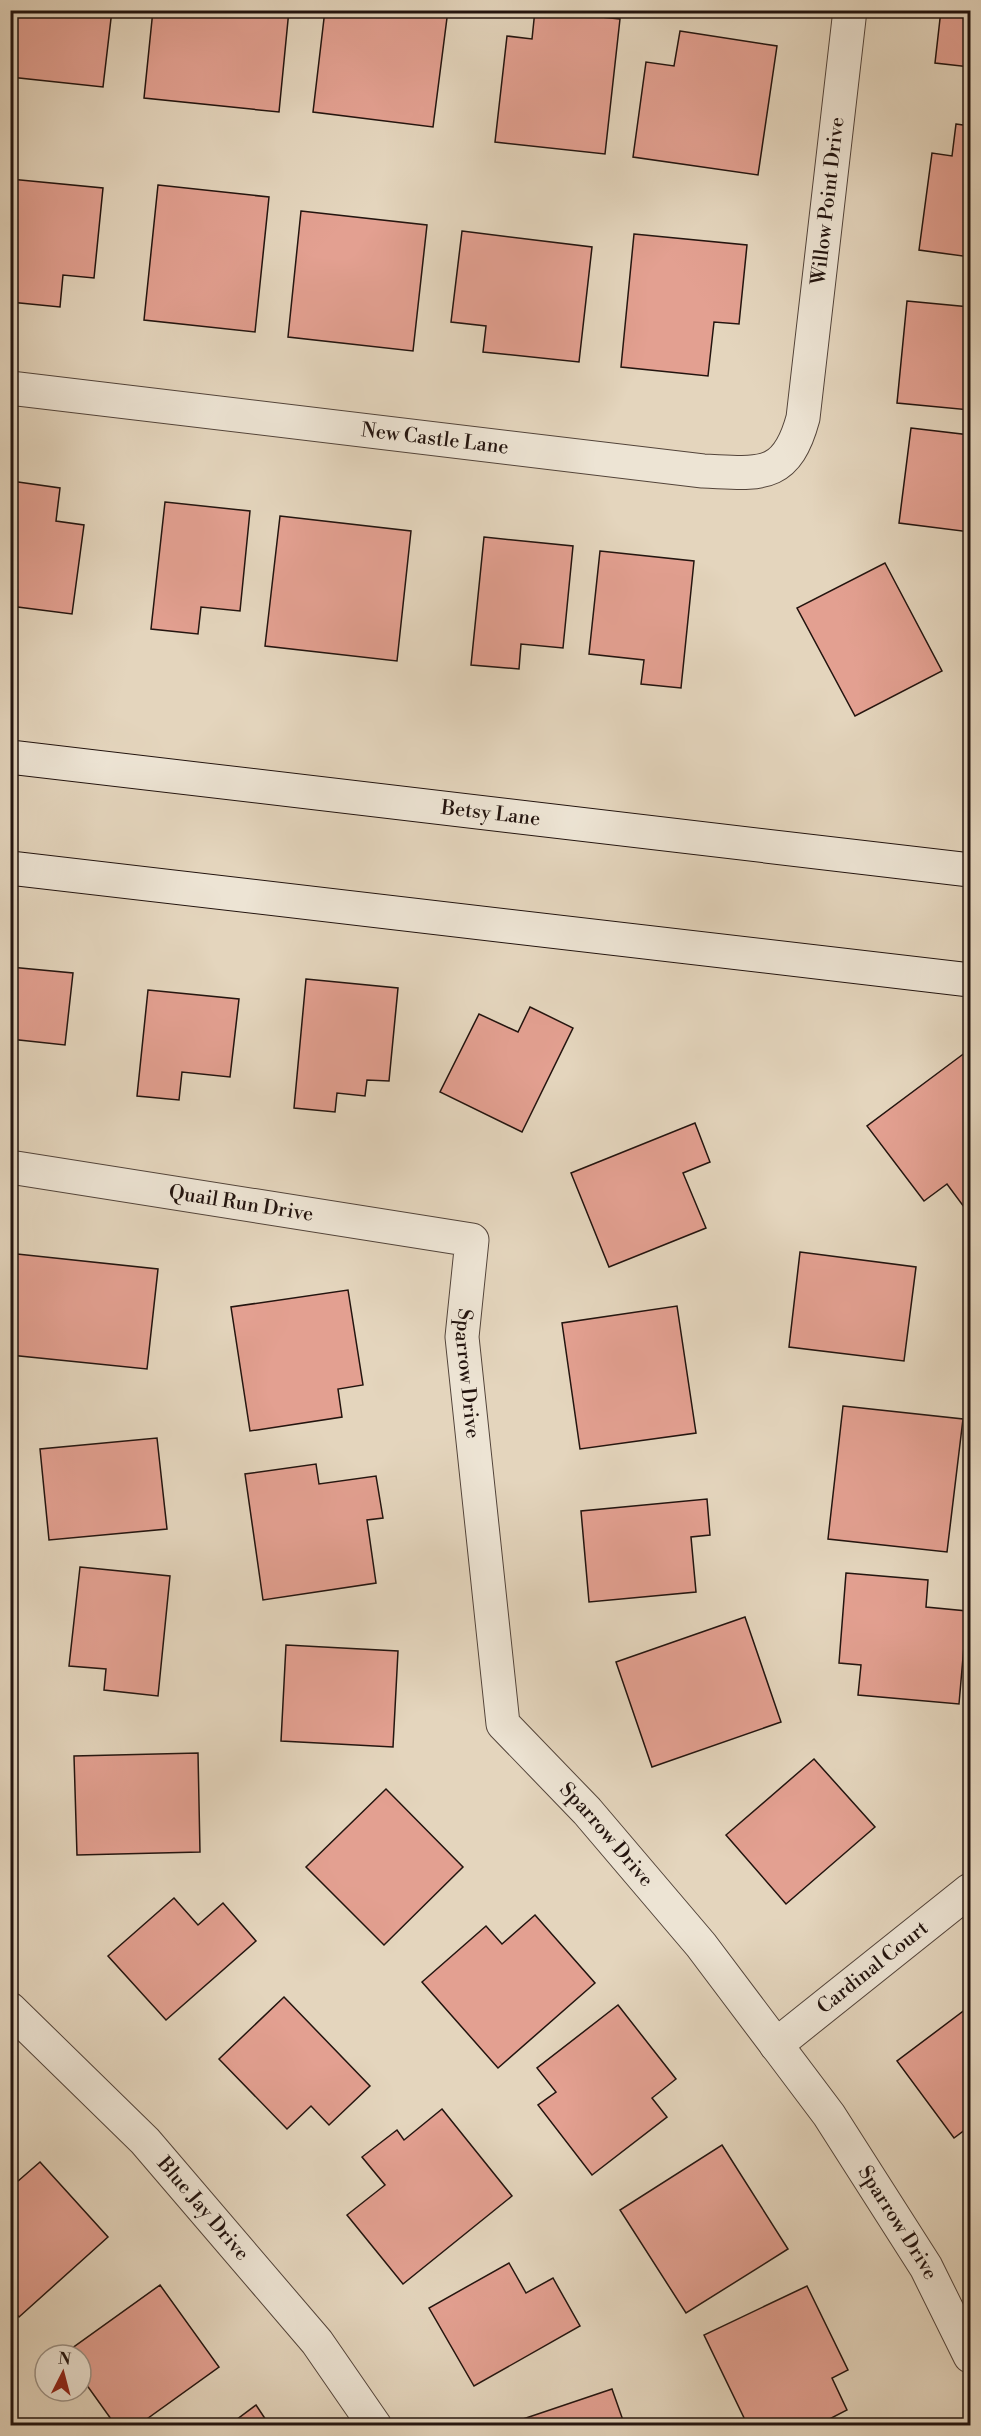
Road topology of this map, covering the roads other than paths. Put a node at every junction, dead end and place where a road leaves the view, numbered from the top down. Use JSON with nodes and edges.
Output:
{"nodes":[{"id":1,"x":850,"y":10,"type":"edge"},
{"id":2,"x":10,"y":388,"type":"edge"},
{"id":3,"x":805,"y":393,"type":"joint"},
{"id":4,"x":10,"y":757,"type":"edge"},
{"id":5,"x":10,"y":868,"type":"edge"},
{"id":6,"x":970,"y":870,"type":"edge"},
{"id":7,"x":970,"y":980,"type":"edge"},
{"id":8,"x":10,"y":1167,"type":"edge"},
{"id":9,"x":472,"y":1240,"type":"joint"},
{"id":10,"x":970,"y":1890,"type":"edge"},
{"id":11,"x":10,"y":2008,"type":"edge"},
{"id":12,"x":776,"y":2045,"type":"junction"},
{"id":13,"x":970,"y":2356,"type":"edge"},
{"id":14,"x":375,"y":2426,"type":"edge"}],
"edges":[{"from":1,"to":3,"type":"street","name":"Willow Point Drive"},
{"from":2,"to":3,"type":"street","name":"New Castle Lane"},
{"from":4,"to":6,"type":"street","name":"Betsy Lane"},
{"from":5,"to":7,"type":"street"},
{"from":8,"to":9,"type":"street","name":"Quail Run Drive"},
{"from":9,"to":12,"type":"street","name":"Sparrow Drive"},
{"from":10,"to":12,"type":"street","name":"Cardinal Court"},
{"from":11,"to":14,"type":"street","name":"Blue Jay Drive"},
{"from":12,"to":13,"type":"street","name":"Sparrow Drive"}]}
